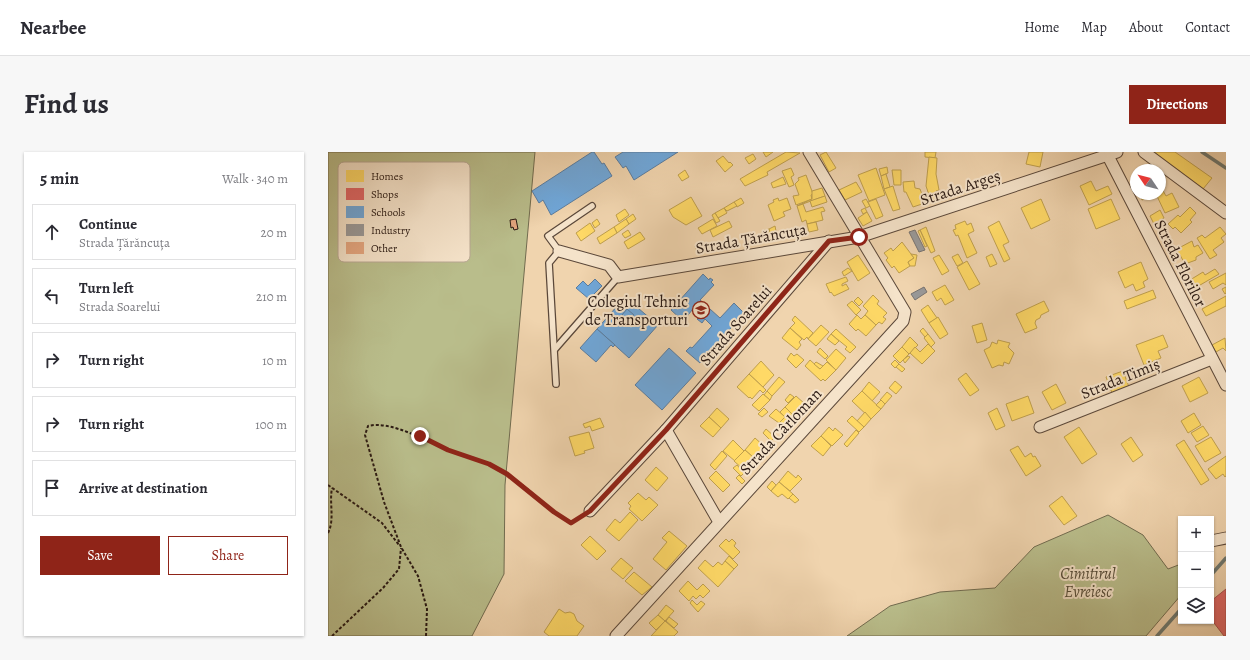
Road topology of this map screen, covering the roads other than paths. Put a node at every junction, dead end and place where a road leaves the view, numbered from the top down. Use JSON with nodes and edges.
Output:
{"nodes":[{"id":1,"x":809,"y":152,"type":"edge"},
{"id":2,"x":1144,"y":152,"type":"edge"},
{"id":3,"x":1113,"y":154,"type":"edge"},
{"id":4,"x":592,"y":206,"type":"dead end"},
{"id":5,"x":1226,"y":213,"type":"edge"},
{"id":6,"x":859,"y":237,"type":"junction"},
{"id":7,"x":829,"y":241,"type":"junction"},
{"id":8,"x":559,"y":251,"type":"junction"},
{"id":9,"x":618,"y":277,"type":"junction"},
{"id":10,"x":554,"y":349,"type":"junction"},
{"id":11,"x":1212,"y":359,"type":"junction"},
{"id":12,"x":556,"y":384,"type":"dead end"},
{"id":13,"x":1226,"y":385,"type":"edge"},
{"id":14,"x":1040,"y":427,"type":"dead end"},
{"id":15,"x":666,"y":430,"type":"junction"},
{"id":16,"x":590,"y":511,"type":"road end"},
{"id":17,"x":719,"y":522,"type":"junction"},
{"id":18,"x":1226,"y":538,"type":"edge"},
{"id":19,"x":1214,"y":540,"type":"edge"},
{"id":20,"x":616,"y":636,"type":"edge"}],
"edges":[{"from":1,"to":6,"type":"street"},
{"from":2,"to":5,"type":"street"},
{"from":3,"to":6,"type":"street","name":"Strada Argeș"},
{"from":3,"to":11,"type":"street","name":"Strada Florilor"},
{"from":4,"to":8,"type":"lane"},
{"from":6,"to":7,"type":"street","name":"Strada Țărăncuța"},
{"from":6,"to":17,"type":"street","name":"Strada Cârloman"},
{"from":7,"to":9,"type":"street","name":"Strada Țărăncuța"},
{"from":7,"to":15,"type":"street","name":"Strada Soarelui"},
{"from":8,"to":9,"type":"street"},
{"from":8,"to":10,"type":"lane"},
{"from":9,"to":10,"type":"lane"},
{"from":10,"to":12,"type":"lane"},
{"from":11,"to":13,"type":"street","name":"Strada Florilor"},
{"from":11,"to":14,"type":"street","name":"Strada Timiș"},
{"from":15,"to":16,"type":"street","name":"Strada Soarelui"},
{"from":15,"to":17,"type":"street"},
{"from":17,"to":20,"type":"street","name":"Strada Cârloman"},
{"from":18,"to":19,"type":"street"}]}
